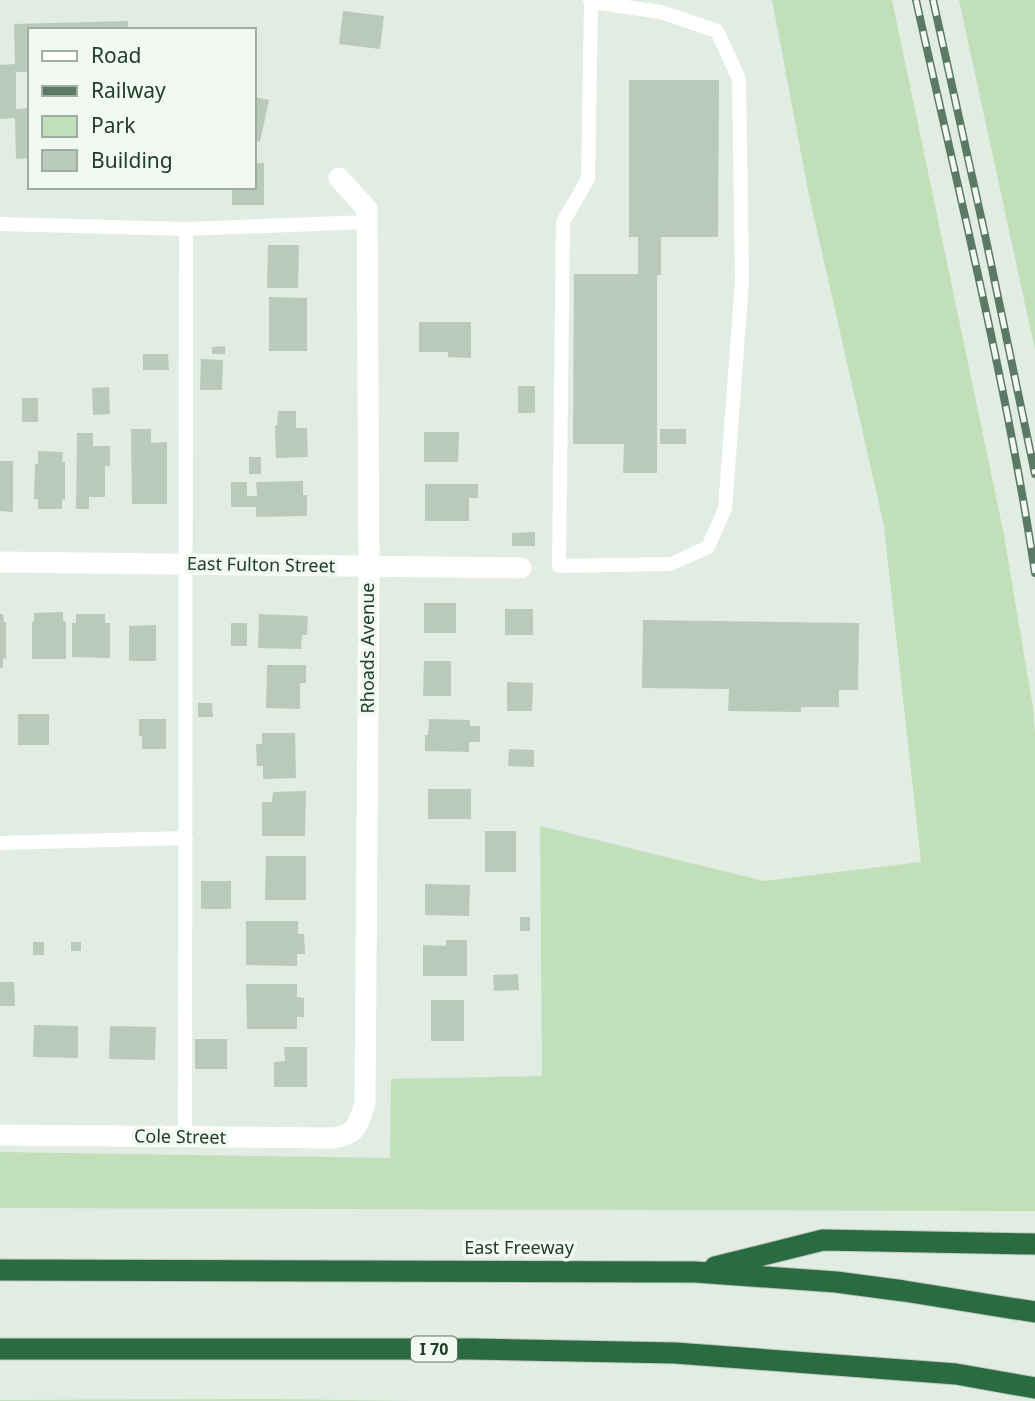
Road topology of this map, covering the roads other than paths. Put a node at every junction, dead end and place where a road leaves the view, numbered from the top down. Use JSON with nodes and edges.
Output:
{"nodes":[{"id":1,"x":590,"y":1,"type":"edge"},
{"id":2,"x":339,"y":178,"type":"dead end"},
{"id":3,"x":367,"y":222,"type":"junction"},
{"id":4,"x":0,"y":224,"type":"edge"},
{"id":5,"x":187,"y":229,"type":"junction"},
{"id":6,"x":0,"y":562,"type":"edge"},
{"id":7,"x":187,"y":564,"type":"junction"},
{"id":8,"x":369,"y":567,"type":"junction"},
{"id":9,"x":521,"y":568,"type":"dead end"},
{"id":10,"x":186,"y":838,"type":"junction"},
{"id":11,"x":0,"y":843,"type":"edge"},
{"id":12,"x":357,"y":1128,"type":"joint"},
{"id":13,"x":0,"y":1135,"type":"edge"},
{"id":14,"x":185,"y":1137,"type":"junction"},
{"id":15,"x":1035,"y":1244,"type":"edge"},
{"id":16,"x":0,"y":1270,"type":"edge"},
{"id":17,"x":695,"y":1272,"type":"junction"},
{"id":18,"x":1035,"y":1312,"type":"edge"},
{"id":19,"x":0,"y":1349,"type":"edge"},
{"id":20,"x":1035,"y":1388,"type":"edge"}],
"edges":[{"from":1,"to":1,"type":"lane"},
{"from":2,"to":3,"type":"street","name":"Rhoads Avenue"},
{"from":3,"to":5,"type":"lane"},
{"from":3,"to":8,"type":"street","name":"Rhoads Avenue"},
{"from":4,"to":5,"type":"lane"},
{"from":5,"to":7,"type":"lane"},
{"from":6,"to":7,"type":"street","name":"East Fulton Street"},
{"from":7,"to":8,"type":"street","name":"East Fulton Street"},
{"from":7,"to":10,"type":"lane"},
{"from":8,"to":9,"type":"street","name":"East Fulton Street"},
{"from":8,"to":12,"type":"street","name":"Rhoads Avenue"},
{"from":10,"to":11,"type":"lane"},
{"from":10,"to":14,"type":"lane"},
{"from":12,"to":14,"type":"street","name":"Cole Street"},
{"from":13,"to":14,"type":"street","name":"Cole Street"},
{"from":15,"to":17,"type":"highway"},
{"from":16,"to":17,"type":"highway","name":"East Freeway"},
{"from":17,"to":18,"type":"highway","name":"East Freeway"},
{"from":19,"to":20,"type":"highway","number":"I 70"}]}
